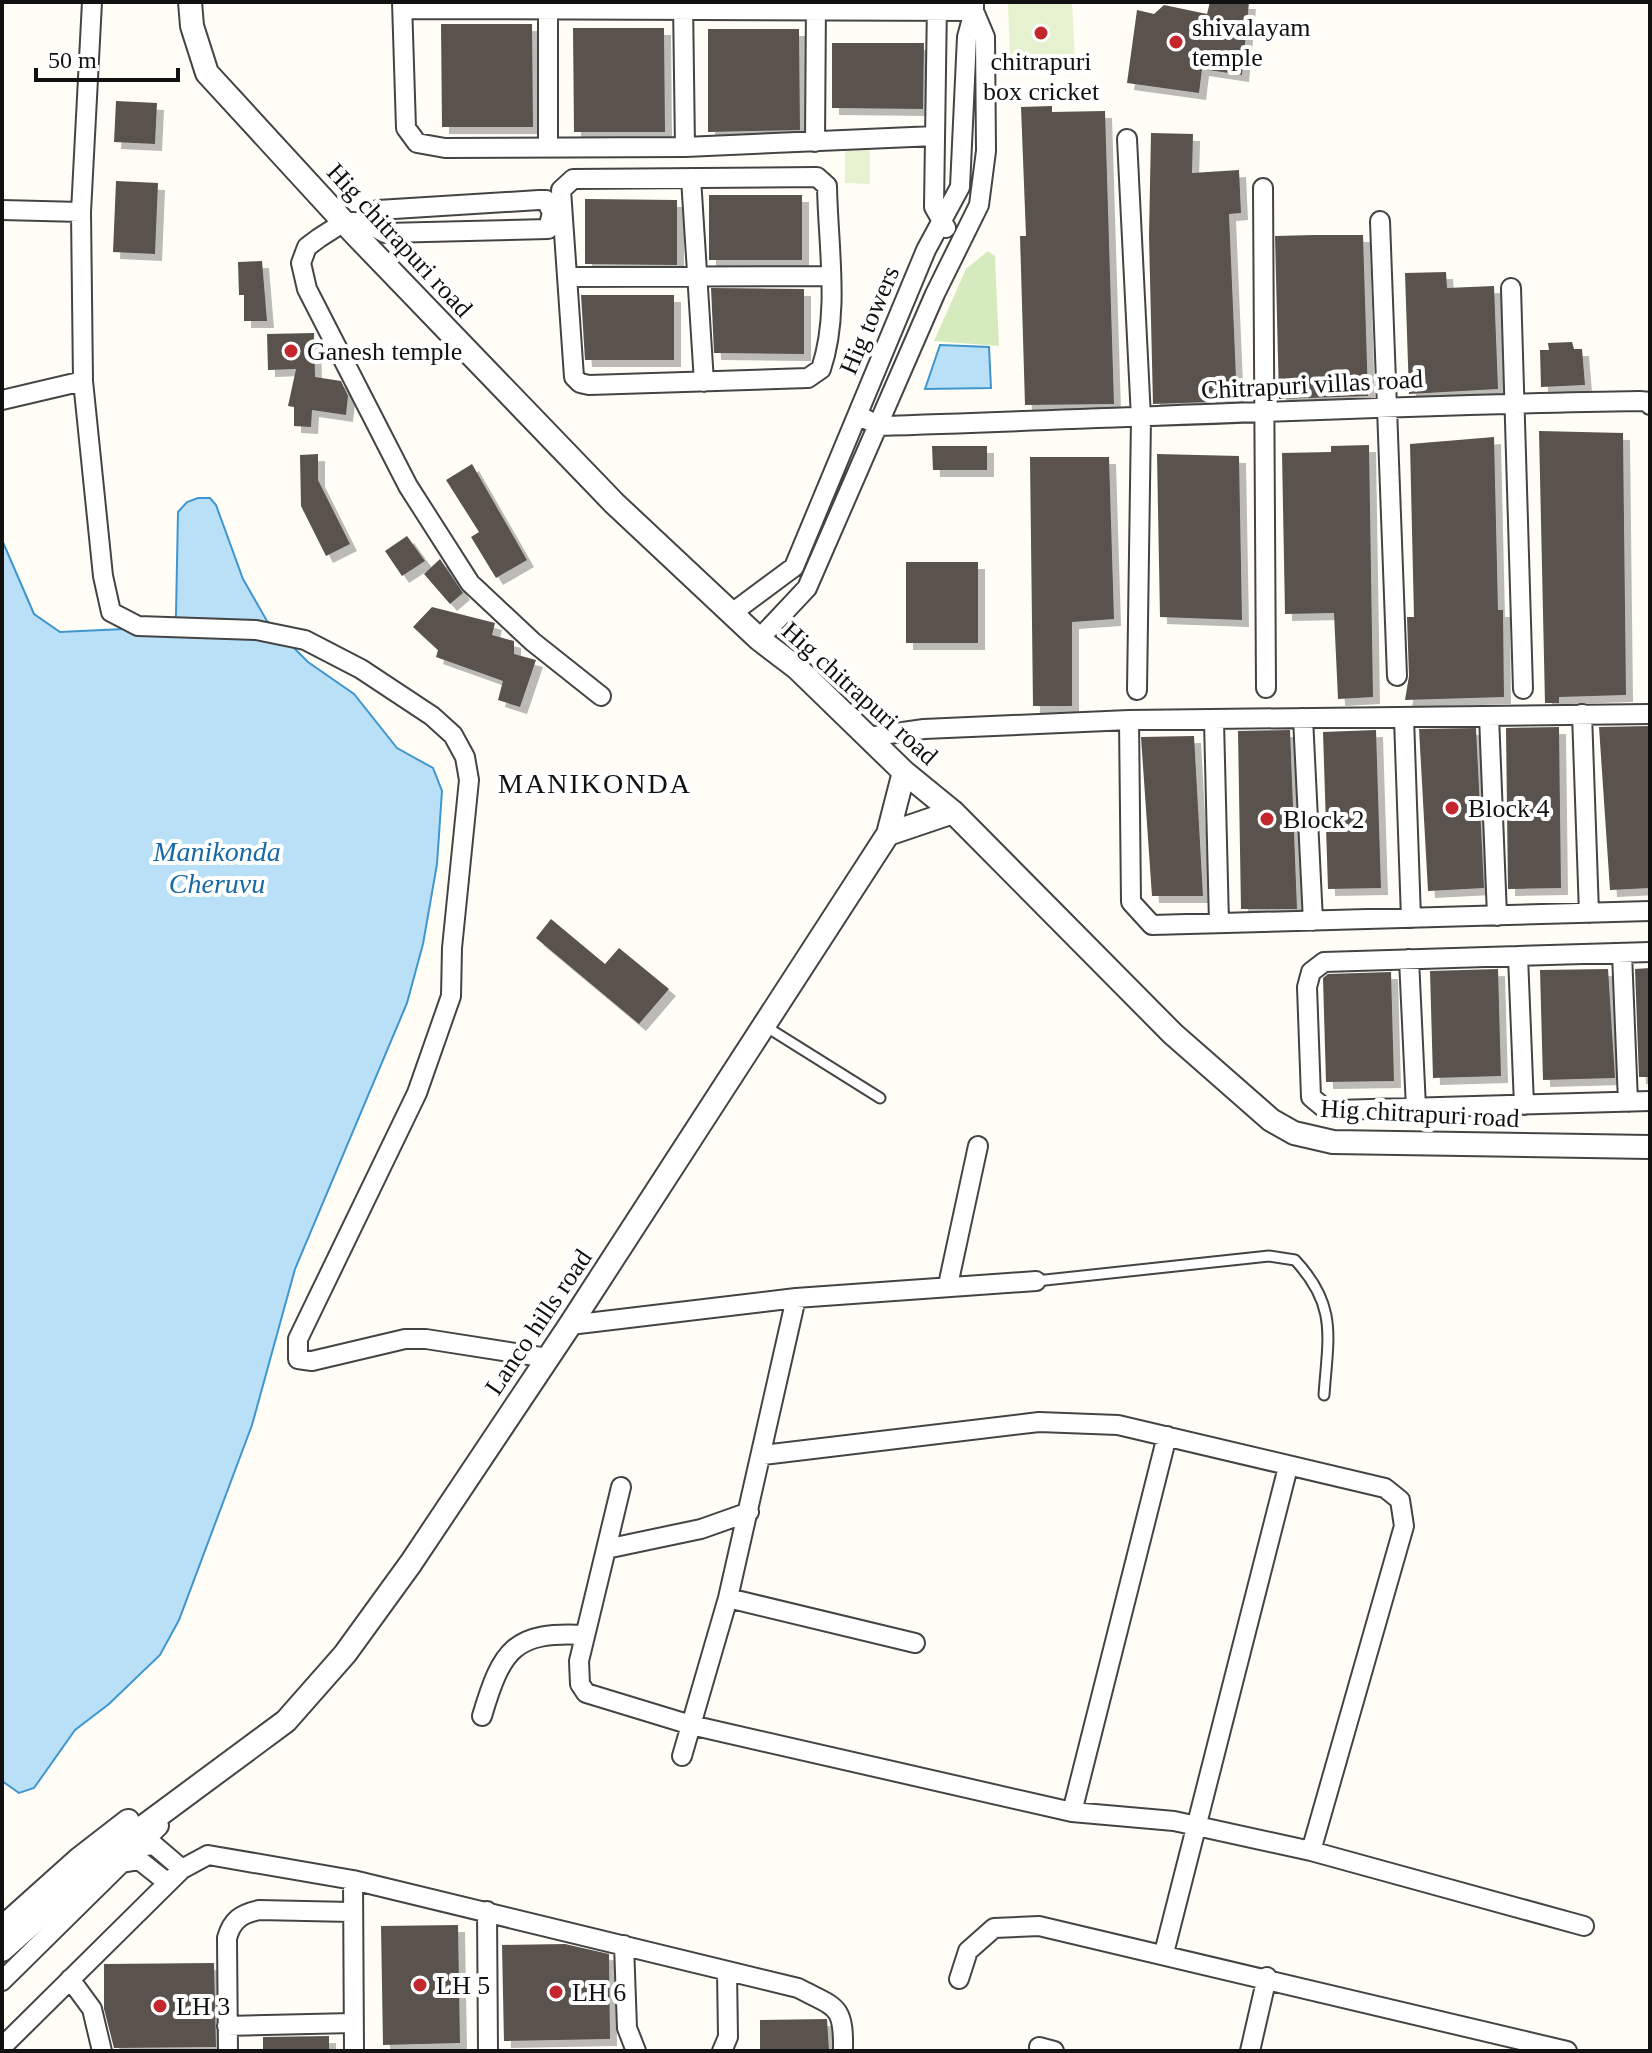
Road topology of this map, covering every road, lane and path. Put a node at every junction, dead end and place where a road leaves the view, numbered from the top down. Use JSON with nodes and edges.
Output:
{"nodes":[{"id":1,"x":92,"y":2,"type":"edge"},
{"id":2,"x":190,"y":2,"type":"edge"},
{"id":3,"x":402,"y":5,"type":"edge"},
{"id":4,"x":548,"y":5,"type":"edge"},
{"id":5,"x":683,"y":5,"type":"edge"},
{"id":6,"x":816,"y":6,"type":"edge"},
{"id":7,"x":937,"y":6,"type":"edge"},
{"id":8,"x":974,"y":7,"type":"edge"},
{"id":9,"x":935,"y":136,"type":"junction"},
{"id":10,"x":1127,"y":139,"type":"dead end"},
{"id":11,"x":815,"y":142,"type":"junction"},
{"id":12,"x":548,"y":147,"type":"junction"},
{"id":13,"x":685,"y":147,"type":"junction"},
{"id":14,"x":691,"y":178,"type":"junction"},
{"id":15,"x":1263,"y":188,"type":"dead end"},
{"id":16,"x":2,"y":210,"type":"edge"},
{"id":17,"x":81,"y":212,"type":"junction"},
{"id":18,"x":557,"y":213,"type":"junction"},
{"id":19,"x":943,"y":220,"type":"junction"},
{"id":20,"x":1380,"y":221,"type":"dead end"},
{"id":21,"x":355,"y":222,"type":"junction"},
{"id":22,"x":955,"y":252,"type":"junction"},
{"id":23,"x":829,"y":276,"type":"junction"},
{"id":24,"x":567,"y":277,"type":"junction"},
{"id":25,"x":697,"y":278,"type":"junction"},
{"id":26,"x":1511,"y":288,"type":"dead end"},
{"id":27,"x":83,"y":381,"type":"junction"},
{"id":28,"x":704,"y":382,"type":"junction"},
{"id":29,"x":2,"y":400,"type":"edge"},
{"id":30,"x":1516,"y":403,"type":"junction"},
{"id":31,"x":1650,"y":404,"type":"edge"},
{"id":32,"x":1390,"y":406,"type":"junction"},
{"id":33,"x":1266,"y":412,"type":"junction"},
{"id":34,"x":858,"y":415,"type":"junction"},
{"id":35,"x":1141,"y":418,"type":"junction"},
{"id":36,"x":879,"y":426,"type":"junction"},
{"id":37,"x":732,"y":613,"type":"junction"},
{"id":38,"x":759,"y":639,"type":"junction"},
{"id":39,"x":1397,"y":676,"type":"dead end"},
{"id":40,"x":1266,"y":688,"type":"dead end"},
{"id":41,"x":1523,"y":689,"type":"dead end"},
{"id":42,"x":1137,"y":690,"type":"dead end"},
{"id":43,"x":601,"y":696,"type":"dead end"},
{"id":44,"x":1582,"y":714,"type":"junction"},
{"id":45,"x":1650,"y":714,"type":"edge"},
{"id":46,"x":1489,"y":716,"type":"junction"},
{"id":47,"x":1303,"y":718,"type":"junction"},
{"id":48,"x":1404,"y":718,"type":"junction"},
{"id":49,"x":1129,"y":720,"type":"junction"},
{"id":50,"x":1214,"y":721,"type":"junction"},
{"id":51,"x":868,"y":737,"type":"junction"},
{"id":52,"x":904,"y":772,"type":"junction"},
{"id":53,"x":953,"y":812,"type":"junction"},
{"id":54,"x":888,"y":834,"type":"junction"},
{"id":55,"x":1650,"y":911,"type":"edge"},
{"id":56,"x":1589,"y":913,"type":"junction"},
{"id":57,"x":1497,"y":916,"type":"junction"},
{"id":58,"x":1411,"y":918,"type":"junction"},
{"id":59,"x":1313,"y":921,"type":"junction"},
{"id":60,"x":1219,"y":923,"type":"junction"},
{"id":61,"x":1650,"y":952,"type":"edge"},
{"id":62,"x":1622,"y":953,"type":"junction"},
{"id":63,"x":1518,"y":956,"type":"junction"},
{"id":64,"x":1409,"y":959,"type":"junction"},
{"id":65,"x":765,"y":1026,"type":"junction"},
{"id":66,"x":880,"y":1098,"type":"dead end"},
{"id":67,"x":1650,"y":1101,"type":"edge"},
{"id":68,"x":1628,"y":1102,"type":"junction"},
{"id":69,"x":1524,"y":1105,"type":"junction"},
{"id":70,"x":1416,"y":1108,"type":"junction"},
{"id":71,"x":978,"y":1146,"type":"dead end"},
{"id":72,"x":1650,"y":1147,"type":"edge"},
{"id":73,"x":1036,"y":1281,"type":"joint"},
{"id":74,"x":948,"y":1285,"type":"junction"},
{"id":75,"x":796,"y":1298,"type":"junction"},
{"id":76,"x":570,"y":1325,"type":"junction"},
{"id":77,"x":548,"y":1358,"type":"junction"},
{"id":78,"x":1324,"y":1395,"type":"dead end"},
{"id":79,"x":1167,"y":1436,"type":"junction"},
{"id":80,"x":763,"y":1455,"type":"junction"},
{"id":81,"x":1288,"y":1467,"type":"junction"},
{"id":82,"x":621,"y":1487,"type":"dead end"},
{"id":83,"x":749,"y":1512,"type":"junction"},
{"id":84,"x":606,"y":1549,"type":"junction"},
{"id":85,"x":728,"y":1598,"type":"junction"},
{"id":86,"x":585,"y":1635,"type":"junction"},
{"id":87,"x":915,"y":1643,"type":"dead end"},
{"id":88,"x":482,"y":1716,"type":"dead end"},
{"id":89,"x":691,"y":1725,"type":"junction"},
{"id":90,"x":682,"y":1756,"type":"dead end"},
{"id":91,"x":183,"y":1797,"type":"junction"},
{"id":92,"x":1072,"y":1812,"type":"junction"},
{"id":93,"x":1194,"y":1825,"type":"junction"},
{"id":94,"x":159,"y":1826,"type":"dead end"},
{"id":95,"x":137,"y":1847,"type":"junction"},
{"id":96,"x":1311,"y":1851,"type":"junction"},
{"id":97,"x":122,"y":1863,"type":"junction"},
{"id":98,"x":182,"y":1869,"type":"junction"},
{"id":99,"x":353,"y":1880,"type":"junction"},
{"id":100,"x":168,"y":1883,"type":"junction"},
{"id":101,"x":487,"y":1911,"type":"junction"},
{"id":102,"x":351,"y":1912,"type":"junction"},
{"id":103,"x":1584,"y":1926,"type":"dead end"},
{"id":104,"x":2,"y":1928,"type":"edge"},
{"id":105,"x":624,"y":1945,"type":"junction"},
{"id":106,"x":1164,"y":1953,"type":"junction"},
{"id":107,"x":5,"y":1959,"type":"edge"},
{"id":108,"x":727,"y":1971,"type":"junction"},
{"id":109,"x":1267,"y":1977,"type":"junction"},
{"id":110,"x":70,"y":1979,"type":"junction"},
{"id":111,"x":959,"y":1979,"type":"dead end"},
{"id":112,"x":353,"y":2023,"type":"junction"},
{"id":113,"x":227,"y":2026,"type":"junction"},
{"id":114,"x":2,"y":2047,"type":"edge"},
{"id":115,"x":102,"y":2051,"type":"edge"},
{"id":116,"x":228,"y":2051,"type":"edge"},
{"id":117,"x":354,"y":2051,"type":"edge"},
{"id":118,"x":488,"y":2051,"type":"edge"},
{"id":119,"x":636,"y":2051,"type":"edge"},
{"id":120,"x":722,"y":2051,"type":"edge"},
{"id":121,"x":843,"y":2051,"type":"edge"},
{"id":122,"x":1250,"y":2051,"type":"edge"},
{"id":123,"x":1567,"y":2051,"type":"edge"}],
"edges":[{"from":1,"to":17,"type":"street"},
{"from":2,"to":21,"type":"street","name":"Hig chitrapuri road"},
{"from":3,"to":4,"type":"street"},
{"from":3,"to":12,"type":"street"},
{"from":4,"to":5,"type":"street"},
{"from":4,"to":12,"type":"street"},
{"from":5,"to":6,"type":"street"},
{"from":5,"to":13,"type":"street"},
{"from":6,"to":7,"type":"street"},
{"from":6,"to":11,"type":"street"},
{"from":7,"to":8,"type":"street"},
{"from":7,"to":9,"type":"street"},
{"from":8,"to":19,"type":"street","name":"Hig towers"},
{"from":8,"to":22,"type":"street"},
{"from":9,"to":11,"type":"street"},
{"from":9,"to":19,"type":"street"},
{"from":10,"to":35,"type":"street"},
{"from":11,"to":13,"type":"street"},
{"from":12,"to":13,"type":"street"},
{"from":14,"to":18,"type":"street"},
{"from":14,"to":23,"type":"street"},
{"from":14,"to":25,"type":"street"},
{"from":15,"to":33,"type":"street"},
{"from":16,"to":17,"type":"street"},
{"from":17,"to":27,"type":"street"},
{"from":18,"to":21,"type":"street"},
{"from":18,"to":21,"type":"street"},
{"from":18,"to":24,"type":"street"},
{"from":19,"to":22,"type":"street"},
{"from":19,"to":34,"type":"street","name":"Hig towers"},
{"from":20,"to":32,"type":"street"},
{"from":21,"to":37,"type":"street","name":"Hig chitrapuri road"},
{"from":21,"to":43,"type":"street"},
{"from":22,"to":36,"type":"street"},
{"from":23,"to":25,"type":"street"},
{"from":23,"to":28,"type":"street"},
{"from":24,"to":25,"type":"street"},
{"from":24,"to":28,"type":"street"},
{"from":25,"to":28,"type":"street"},
{"from":26,"to":30,"type":"street"},
{"from":27,"to":29,"type":"street"},
{"from":27,"to":77,"type":"street"},
{"from":30,"to":31,"type":"street","name":"Chitrapuri villas road"},
{"from":30,"to":32,"type":"street","name":"Chitrapuri villas road"},
{"from":30,"to":41,"type":"street"},
{"from":32,"to":33,"type":"street","name":"Chitrapuri villas road"},
{"from":32,"to":39,"type":"street"},
{"from":33,"to":35,"type":"street","name":"Chitrapuri villas road"},
{"from":33,"to":40,"type":"street"},
{"from":34,"to":36,"type":"street"},
{"from":34,"to":37,"type":"street","name":"Hig towers"},
{"from":35,"to":36,"type":"street","name":"Chitrapuri villas road"},
{"from":35,"to":42,"type":"street"},
{"from":36,"to":38,"type":"street"},
{"from":37,"to":38,"type":"street","name":"Hig chitrapuri road"},
{"from":38,"to":51,"type":"street","name":"Hig chitrapuri road"},
{"from":44,"to":45,"type":"street"},
{"from":44,"to":46,"type":"street"},
{"from":44,"to":56,"type":"street"},
{"from":46,"to":48,"type":"street"},
{"from":46,"to":57,"type":"street"},
{"from":47,"to":48,"type":"street"},
{"from":47,"to":50,"type":"street"},
{"from":47,"to":59,"type":"street"},
{"from":48,"to":58,"type":"street"},
{"from":49,"to":50,"type":"street"},
{"from":49,"to":51,"type":"street"},
{"from":49,"to":60,"type":"street"},
{"from":50,"to":60,"type":"street"},
{"from":51,"to":52,"type":"street","name":"Hig chitrapuri road"},
{"from":52,"to":53,"type":"street","name":"Hig chitrapuri road"},
{"from":52,"to":54,"type":"street","name":"Lanco hills road"},
{"from":53,"to":54,"type":"street"},
{"from":53,"to":72,"type":"street","name":"Hig chitrapuri road"},
{"from":54,"to":65,"type":"street","name":"Lanco hills road"},
{"from":55,"to":56,"type":"street"},
{"from":56,"to":57,"type":"street"},
{"from":57,"to":58,"type":"street"},
{"from":58,"to":59,"type":"street"},
{"from":59,"to":60,"type":"street"},
{"from":61,"to":62,"type":"street"},
{"from":62,"to":63,"type":"street"},
{"from":62,"to":68,"type":"street"},
{"from":63,"to":64,"type":"street"},
{"from":63,"to":69,"type":"street"},
{"from":64,"to":70,"type":"street"},
{"from":64,"to":70,"type":"street"},
{"from":65,"to":66,"type":"lane"},
{"from":65,"to":76,"type":"street","name":"Lanco hills road"},
{"from":67,"to":68,"type":"street"},
{"from":68,"to":69,"type":"street"},
{"from":69,"to":70,"type":"street"},
{"from":71,"to":74,"type":"street"},
{"from":73,"to":74,"type":"street"},
{"from":73,"to":78,"type":"lane"},
{"from":74,"to":75,"type":"street"},
{"from":75,"to":76,"type":"street"},
{"from":75,"to":80,"type":"street"},
{"from":76,"to":77,"type":"street","name":"Lanco hills road"},
{"from":77,"to":91,"type":"street","name":"Lanco hills road"},
{"from":79,"to":80,"type":"street"},
{"from":79,"to":81,"type":"street"},
{"from":79,"to":92,"type":"street"},
{"from":80,"to":83,"type":"street"},
{"from":81,"to":93,"type":"street"},
{"from":81,"to":96,"type":"street"},
{"from":82,"to":84,"type":"street"},
{"from":83,"to":84,"type":"street"},
{"from":83,"to":85,"type":"street"},
{"from":84,"to":86,"type":"street"},
{"from":85,"to":87,"type":"street"},
{"from":85,"to":89,"type":"street"},
{"from":86,"to":88,"type":"street"},
{"from":86,"to":89,"type":"street"},
{"from":89,"to":90,"type":"street"},
{"from":89,"to":92,"type":"street"},
{"from":91,"to":104,"type":"street"},
{"from":91,"to":107,"type":"street"},
{"from":92,"to":93,"type":"street"},
{"from":93,"to":96,"type":"street"},
{"from":93,"to":106,"type":"street"},
{"from":94,"to":95,"type":"street"},
{"from":95,"to":97,"type":"street"},
{"from":95,"to":98,"type":"street"},
{"from":96,"to":103,"type":"street"},
{"from":97,"to":100,"type":"street"},
{"from":97,"to":107,"type":"street"},
{"from":98,"to":99,"type":"street"},
{"from":98,"to":100,"type":"street"},
{"from":99,"to":101,"type":"street"},
{"from":99,"to":102,"type":"street"},
{"from":100,"to":110,"type":"street"},
{"from":101,"to":105,"type":"street"},
{"from":101,"to":118,"type":"street"},
{"from":102,"to":112,"type":"street"},
{"from":102,"to":113,"type":"street"},
{"from":105,"to":108,"type":"street"},
{"from":105,"to":119,"type":"street"},
{"from":106,"to":109,"type":"street"},
{"from":106,"to":111,"type":"street"},
{"from":108,"to":120,"type":"street"},
{"from":108,"to":121,"type":"street"},
{"from":109,"to":122,"type":"street"},
{"from":109,"to":123,"type":"street"},
{"from":110,"to":114,"type":"street"},
{"from":110,"to":115,"type":"street"},
{"from":112,"to":113,"type":"street"},
{"from":112,"to":117,"type":"street"},
{"from":113,"to":116,"type":"street"}]}
